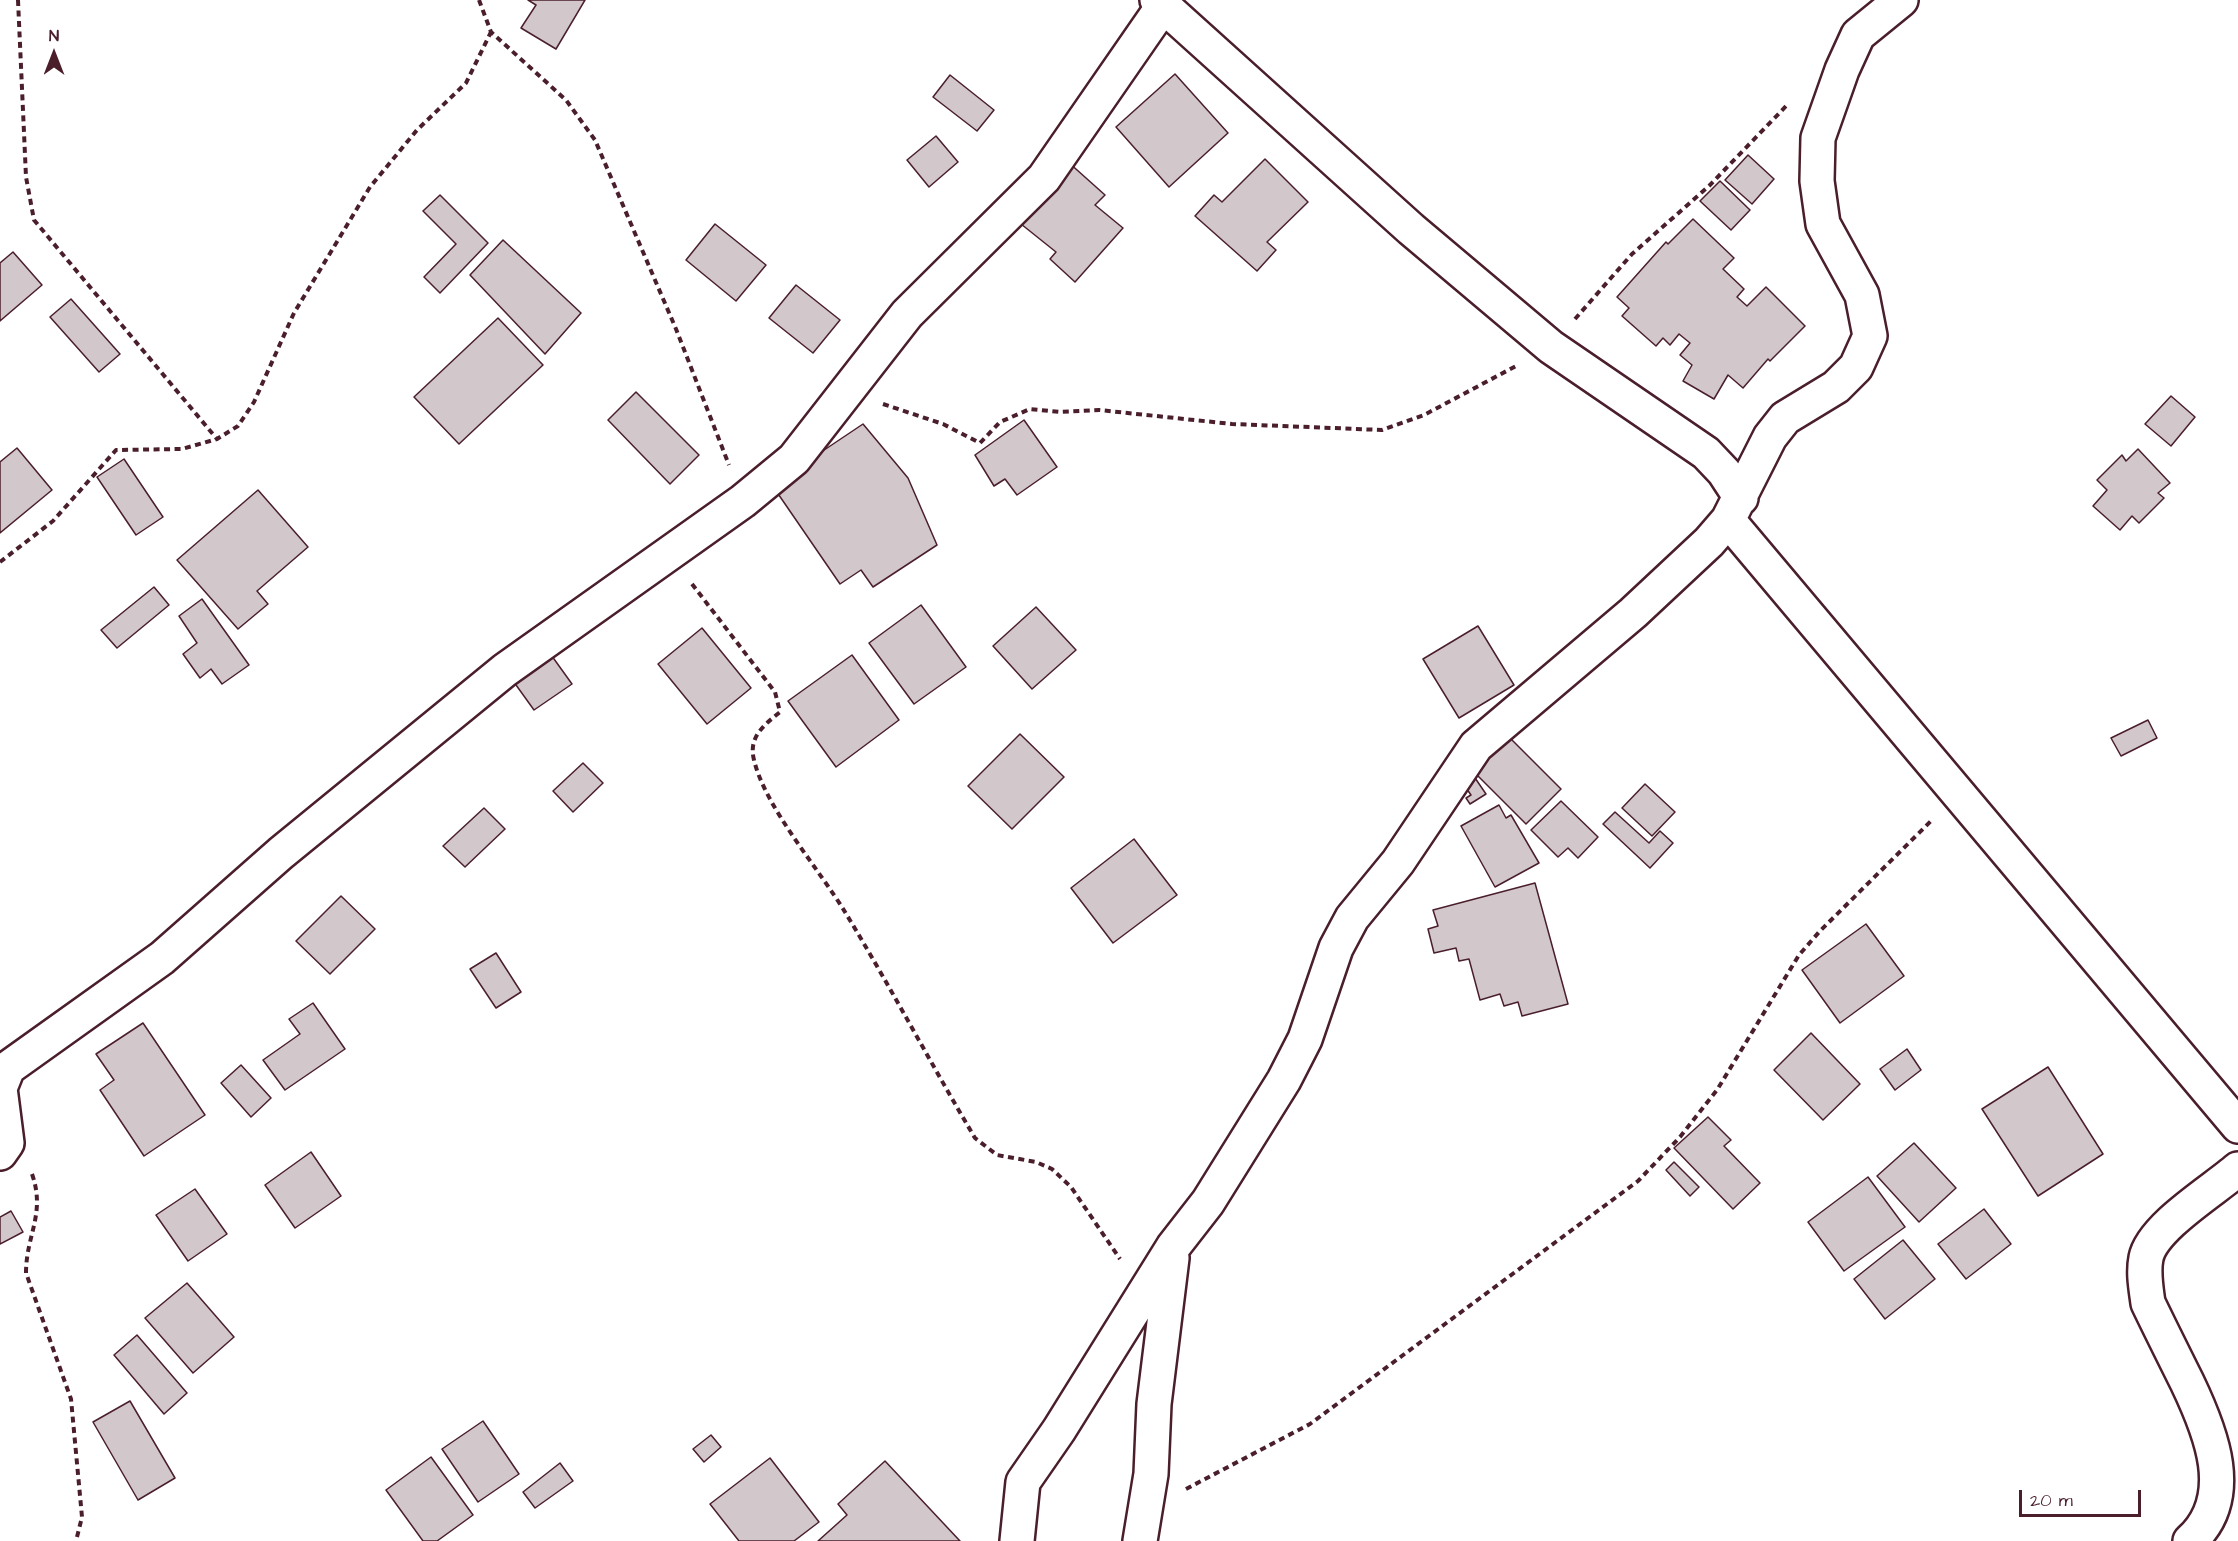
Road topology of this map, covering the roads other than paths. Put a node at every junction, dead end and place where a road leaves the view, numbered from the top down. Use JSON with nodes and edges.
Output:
{"nodes":[{"id":1,"x":1901,"y":0,"type":"edge"},
{"id":2,"x":1160,"y":3,"type":"edge"},
{"id":3,"x":1734,"y":509,"type":"junction"},
{"id":4,"x":2238,"y":1126,"type":"edge"},
{"id":5,"x":3,"y":1140,"type":"edge"},
{"id":6,"x":2238,"y":1169,"type":"edge"},
{"id":7,"x":1173,"y":1247,"type":"junction"},
{"id":8,"x":1142,"y":1526,"type":"edge"},
{"id":9,"x":1017,"y":1541,"type":"edge"},
{"id":10,"x":2190,"y":1541,"type":"edge"}],
"edges":[{"from":1,"to":3,"type":"street"},
{"from":2,"to":3,"type":"street"},
{"from":2,"to":5,"type":"street"},
{"from":3,"to":4,"type":"street"},
{"from":3,"to":7,"type":"street"},
{"from":6,"to":10,"type":"street"},
{"from":7,"to":8,"type":"street"},
{"from":7,"to":9,"type":"street"}]}
